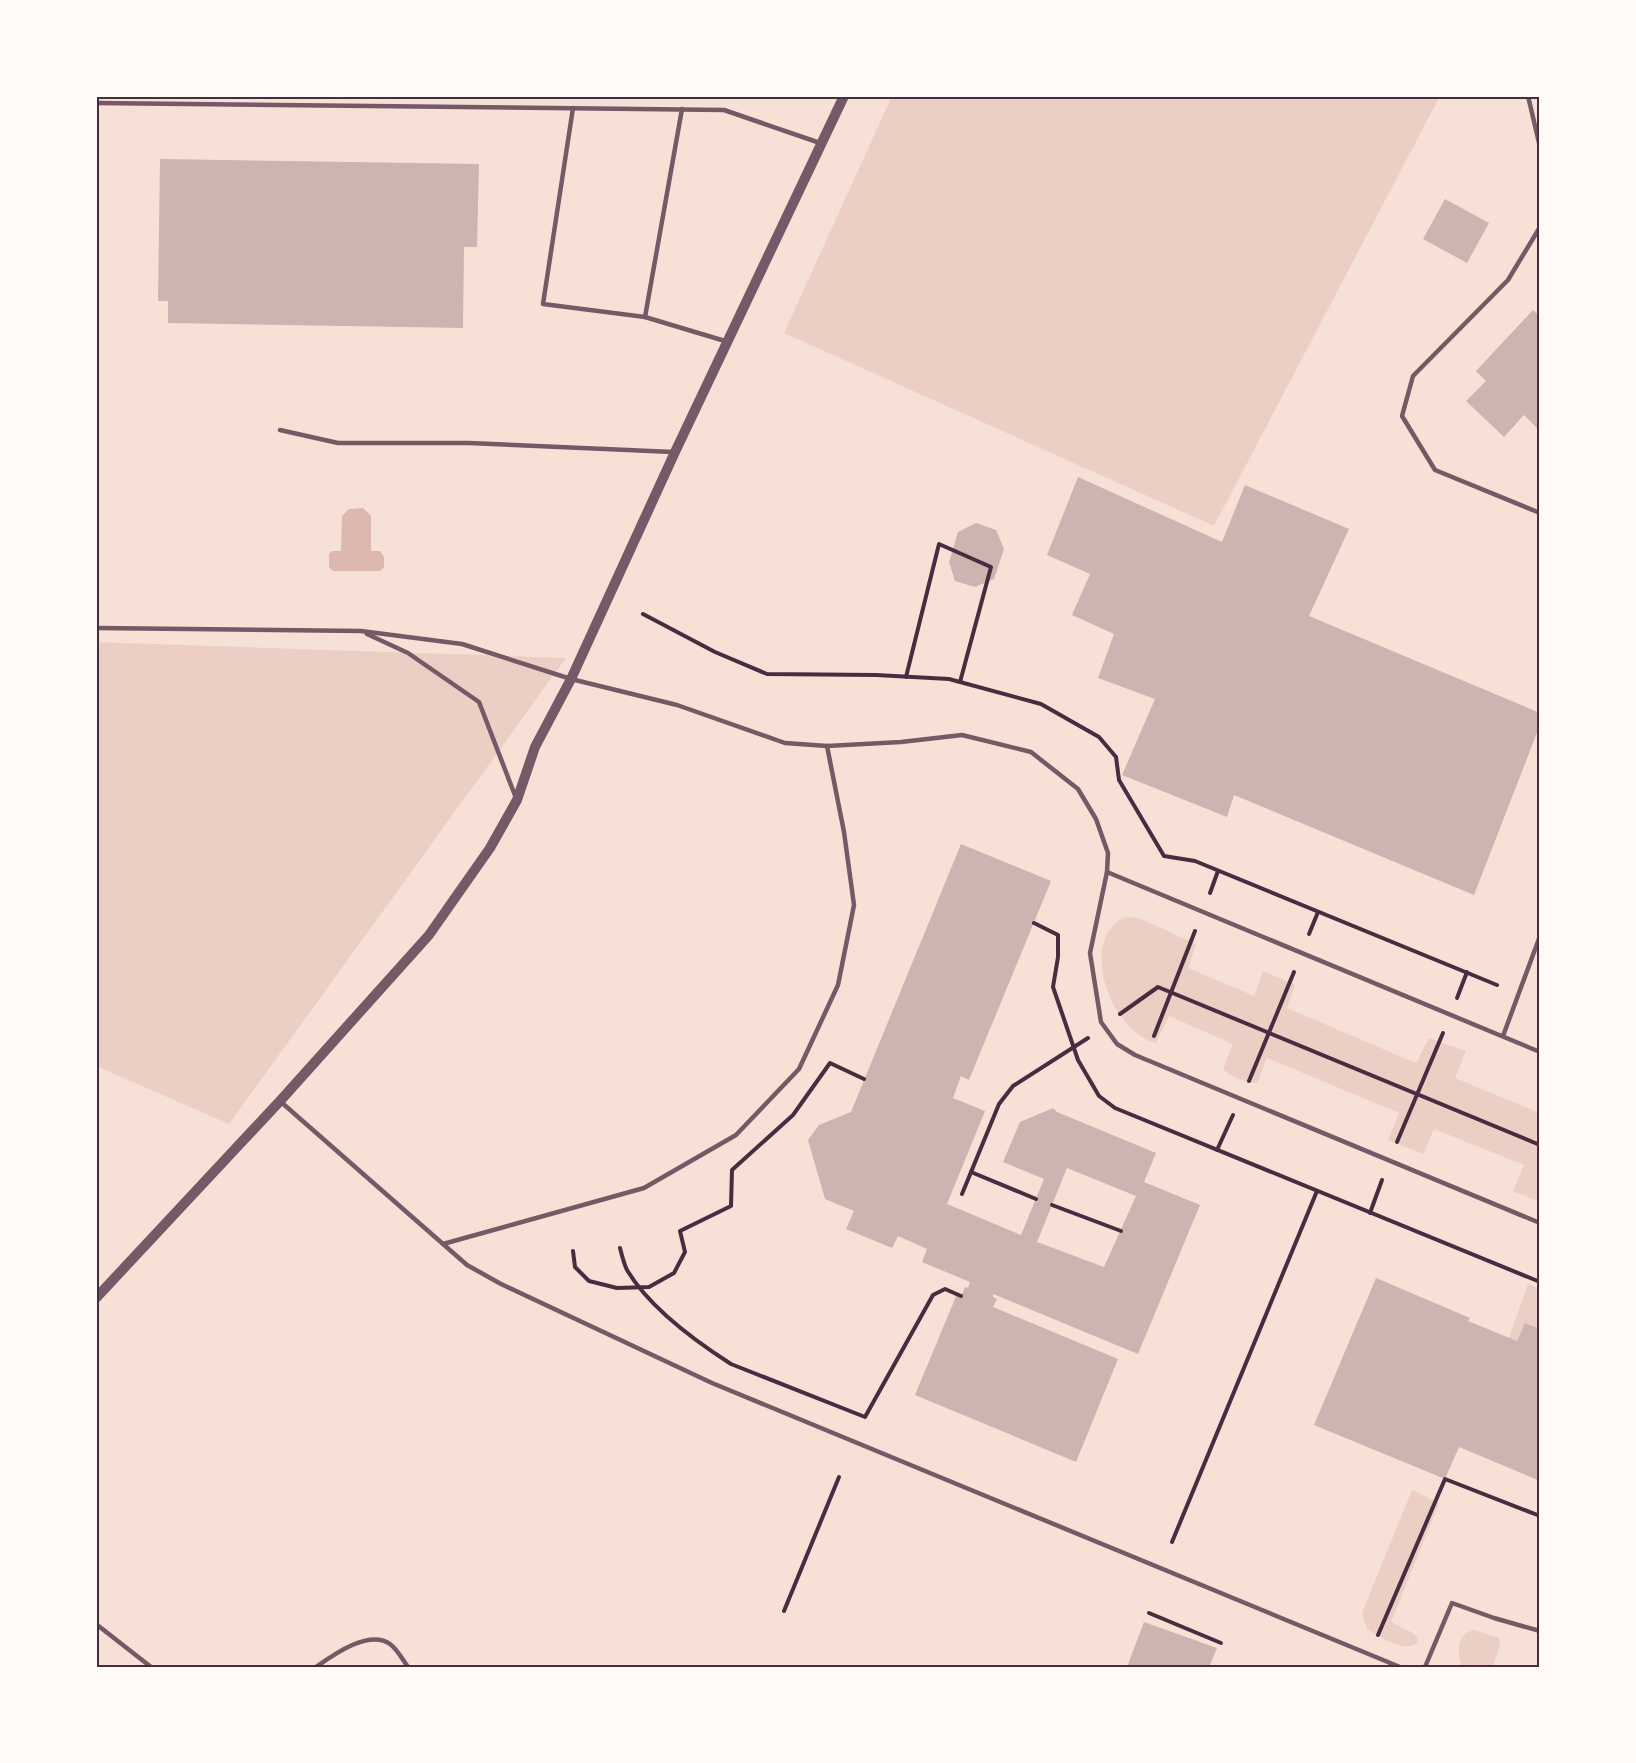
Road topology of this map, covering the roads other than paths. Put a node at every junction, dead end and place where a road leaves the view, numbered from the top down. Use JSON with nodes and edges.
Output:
{"nodes":[{"id":1,"x":844,"y":96,"type":"edge"},
{"id":2,"x":1528,"y":96,"type":"edge"},
{"id":3,"x":96,"y":103,"type":"edge"},
{"id":4,"x":573,"y":108,"type":"junction"},
{"id":5,"x":682,"y":109,"type":"junction"},
{"id":6,"x":822,"y":144,"type":"junction"},
{"id":7,"x":1540,"y":147,"type":"edge"},
{"id":8,"x":1540,"y":227,"type":"edge"},
{"id":9,"x":645,"y":317,"type":"junction"},
{"id":10,"x":728,"y":342,"type":"junction"},
{"id":11,"x":280,"y":430,"type":"dead end"},
{"id":12,"x":675,"y":453,"type":"junction"},
{"id":13,"x":1540,"y":513,"type":"edge"},
{"id":14,"x":96,"y":628,"type":"edge"},
{"id":15,"x":362,"y":631,"type":"junction"},
{"id":16,"x":571,"y":679,"type":"junction"},
{"id":17,"x":826,"y":746,"type":"junction"},
{"id":18,"x":517,"y":800,"type":"junction"},
{"id":19,"x":1107,"y":872,"type":"junction"},
{"id":20,"x":1540,"y":936,"type":"edge"},
{"id":21,"x":1503,"y":1036,"type":"junction"},
{"id":22,"x":1540,"y":1052,"type":"edge"},
{"id":23,"x":280,"y":1101,"type":"junction"},
{"id":24,"x":1540,"y":1223,"type":"edge"},
{"id":25,"x":443,"y":1244,"type":"junction"},
{"id":26,"x":96,"y":1298,"type":"edge"},
{"id":27,"x":96,"y":1624,"type":"edge"},
{"id":28,"x":1540,"y":1631,"type":"edge"},
{"id":29,"x":151,"y":1667,"type":"edge"},
{"id":30,"x":316,"y":1667,"type":"edge"},
{"id":31,"x":408,"y":1667,"type":"edge"},
{"id":32,"x":1400,"y":1667,"type":"edge"},
{"id":33,"x":1425,"y":1667,"type":"edge"}],
"edges":[{"from":1,"to":6,"type":"street"},
{"from":2,"to":7,"type":"lane"},
{"from":3,"to":4,"type":"lane"},
{"from":4,"to":5,"type":"lane"},
{"from":4,"to":9,"type":"lane"},
{"from":5,"to":6,"type":"lane"},
{"from":5,"to":9,"type":"lane"},
{"from":6,"to":10,"type":"street"},
{"from":8,"to":13,"type":"lane"},
{"from":9,"to":10,"type":"lane"},
{"from":10,"to":12,"type":"street"},
{"from":11,"to":12,"type":"lane"},
{"from":12,"to":16,"type":"street"},
{"from":14,"to":15,"type":"lane"},
{"from":15,"to":16,"type":"lane"},
{"from":15,"to":18,"type":"lane"},
{"from":16,"to":17,"type":"lane"},
{"from":16,"to":18,"type":"street"},
{"from":17,"to":19,"type":"lane"},
{"from":17,"to":25,"type":"lane"},
{"from":18,"to":23,"type":"street"},
{"from":19,"to":21,"type":"lane"},
{"from":19,"to":24,"type":"lane"},
{"from":20,"to":21,"type":"lane"},
{"from":21,"to":22,"type":"lane"},
{"from":23,"to":25,"type":"lane"},
{"from":23,"to":26,"type":"street"},
{"from":25,"to":32,"type":"lane"},
{"from":27,"to":29,"type":"lane"},
{"from":28,"to":33,"type":"lane"},
{"from":30,"to":31,"type":"lane"}]}
